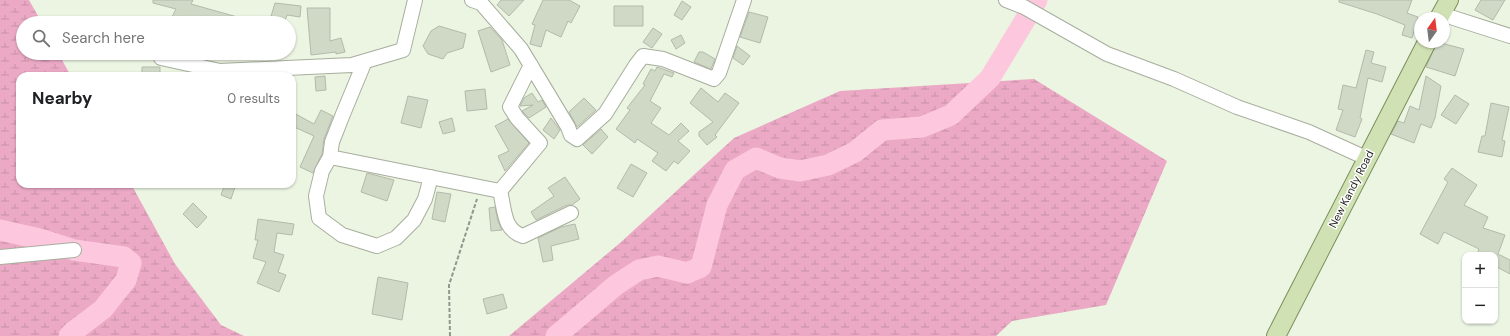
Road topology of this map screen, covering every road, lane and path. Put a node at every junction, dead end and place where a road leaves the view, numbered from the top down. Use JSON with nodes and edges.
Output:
{"nodes":[{"id":1,"x":414,"y":0,"type":"edge"},
{"id":2,"x":472,"y":0,"type":"edge"},
{"id":3,"x":744,"y":0,"type":"edge"},
{"id":4,"x":1006,"y":0,"type":"edge"},
{"id":5,"x":1443,"y":11,"type":"edge"},
{"id":6,"x":1510,"y":36,"type":"edge"},
{"id":7,"x":1424,"y":48,"type":"edge"},
{"id":8,"x":168,"y":60,"type":"edge"},
{"id":9,"x":365,"y":61,"type":"junction"},
{"id":10,"x":531,"y":65,"type":"junction"},
{"id":11,"x":211,"y":72,"type":"edge"},
{"id":12,"x":218,"y":72,"type":"edge"},
{"id":13,"x":330,"y":157,"type":"junction"},
{"id":14,"x":1366,"y":158,"type":"junction"},
{"id":15,"x":431,"y":177,"type":"junction"},
{"id":16,"x":481,"y":187,"type":"junction"},
{"id":17,"x":500,"y":191,"type":"junction"},
{"id":18,"x":571,"y":213,"type":"dead end"},
{"id":19,"x":74,"y":250,"type":"dead end"},
{"id":20,"x":0,"y":257,"type":"edge"},
{"id":21,"x":450,"y":336,"type":"edge"},
{"id":22,"x":1276,"y":336,"type":"edge"}],
"edges":[{"from":1,"to":9,"type":"street"},
{"from":2,"to":10,"type":"street"},
{"from":3,"to":10,"type":"street"},
{"from":4,"to":14,"type":"street"},
{"from":5,"to":6,"type":"street"},
{"from":7,"to":14,"type":"main road","name":"New Kandy Road"},
{"from":8,"to":11,"type":"street"},
{"from":9,"to":12,"type":"street"},
{"from":9,"to":13,"type":"street"},
{"from":10,"to":17,"type":"street"},
{"from":13,"to":15,"type":"street"},
{"from":13,"to":15,"type":"street"},
{"from":14,"to":22,"type":"main road","name":"New Kandy Road"},
{"from":15,"to":16,"type":"street"},
{"from":16,"to":17,"type":"street"},
{"from":16,"to":21,"type":"path"},
{"from":17,"to":18,"type":"street"},
{"from":19,"to":20,"type":"street"}]}
